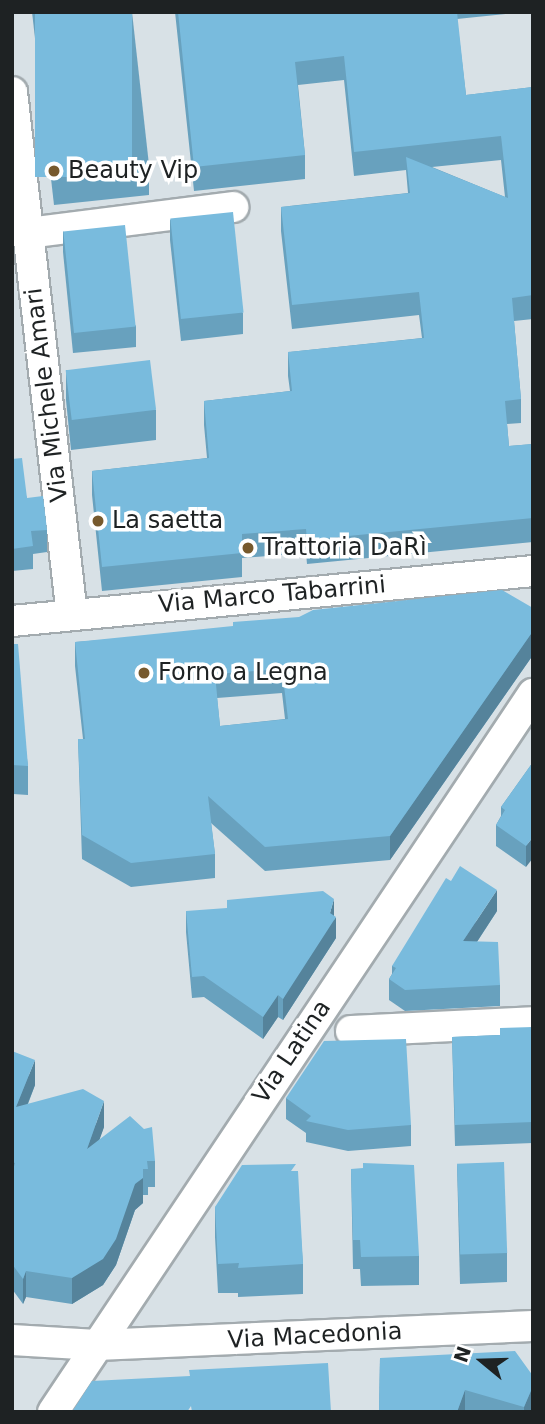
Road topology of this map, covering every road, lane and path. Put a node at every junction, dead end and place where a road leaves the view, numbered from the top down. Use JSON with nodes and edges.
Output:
{"nodes":[{"id":1,"x":12,"y":92,"type":"edge"},
{"id":2,"x":233,"y":207,"type":"dead end"},
{"id":3,"x":28,"y":233,"type":"junction"},
{"id":4,"x":533,"y":571,"type":"edge"},
{"id":5,"x":72,"y":615,"type":"junction"},
{"id":6,"x":12,"y":621,"type":"edge"},
{"id":7,"x":533,"y":694,"type":"edge"},
{"id":8,"x":533,"y":1022,"type":"edge"},
{"id":9,"x":351,"y":1031,"type":"dead end"},
{"id":10,"x":533,"y":1326,"type":"edge"},
{"id":11,"x":12,"y":1340,"type":"edge"},
{"id":12,"x":97,"y":1345,"type":"junction"},
{"id":13,"x":53,"y":1412,"type":"edge"}],
"edges":[{"from":1,"to":3,"type":"street","name":"Via Michele Amari"},
{"from":2,"to":3,"type":"street"},
{"from":3,"to":5,"type":"street","name":"Via Michele Amari"},
{"from":4,"to":5,"type":"street","name":"Via Marco Tabarrini"},
{"from":5,"to":6,"type":"street","name":"Via Marco Tabarrini"},
{"from":7,"to":12,"type":"street","name":"Via Latina"},
{"from":8,"to":9,"type":"street"},
{"from":10,"to":12,"type":"street","name":"Via Macedonia"},
{"from":11,"to":12,"type":"street","name":"Via Macedonia"},
{"from":12,"to":13,"type":"street","name":"Via Latina"}]}
